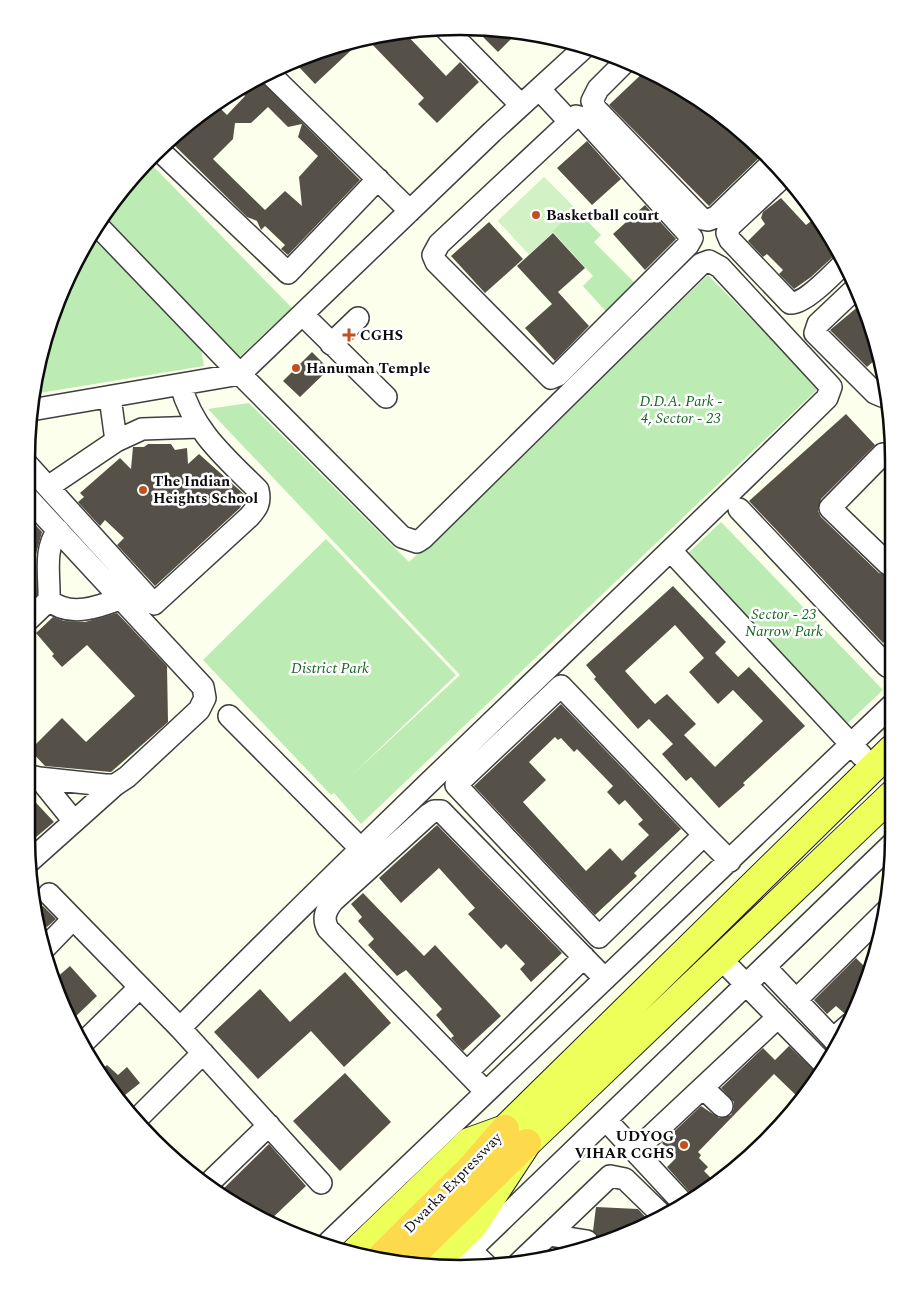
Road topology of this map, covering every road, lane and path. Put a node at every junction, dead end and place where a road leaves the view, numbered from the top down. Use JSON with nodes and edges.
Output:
{"nodes":[{"id":1,"x":452,"y":35,"type":"edge"},
{"id":2,"x":580,"y":52,"type":"edge"},
{"id":3,"x":621,"y":66,"type":"edge"},
{"id":4,"x":274,"y":78,"type":"edge"},
{"id":5,"x":540,"y":90,"type":"junction"},
{"id":6,"x":522,"y":105,"type":"junction"},
{"id":7,"x":569,"y":121,"type":"junction"},
{"id":8,"x":164,"y":155,"type":"edge"},
{"id":9,"x":768,"y":167,"type":"edge"},
{"id":10,"x":378,"y":179,"type":"junction"},
{"id":11,"x":780,"y":180,"type":"edge"},
{"id":12,"x":410,"y":211,"type":"junction"},
{"id":13,"x":103,"y":231,"type":"edge"},
{"id":14,"x":839,"y":268,"type":"edge"},
{"id":15,"x":851,"y":293,"type":"edge"},
{"id":16,"x":303,"y":315,"type":"junction"},
{"id":17,"x":358,"y":318,"type":"dead end"},
{"id":18,"x":331,"y":344,"type":"junction"},
{"id":19,"x":240,"y":374,"type":"junction"},
{"id":20,"x":180,"y":385,"type":"junction"},
{"id":21,"x":880,"y":395,"type":"edge"},
{"id":22,"x":110,"y":397,"type":"junction"},
{"id":23,"x":386,"y":397,"type":"dead end"},
{"id":24,"x":39,"y":409,"type":"edge"},
{"id":25,"x":200,"y":427,"type":"junction"},
{"id":26,"x":116,"y":440,"type":"junction"},
{"id":27,"x":883,"y":454,"type":"dead end"},
{"id":28,"x":35,"y":473,"type":"edge"},
{"id":29,"x":48,"y":487,"type":"junction"},
{"id":30,"x":35,"y":506,"type":"edge"},
{"id":31,"x":739,"y":509,"type":"dead end"},
{"id":32,"x":58,"y":530,"type":"junction"},
{"id":33,"x":671,"y":551,"type":"junction"},
{"id":34,"x":885,"y":559,"type":"edge"},
{"id":35,"x":122,"y":598,"type":"junction"},
{"id":36,"x":48,"y":600,"type":"junction"},
{"id":37,"x":35,"y":613,"type":"edge"},
{"id":38,"x":885,"y":663,"type":"edge"},
{"id":39,"x":885,"y":712,"type":"edge"},
{"id":40,"x":229,"y":716,"type":"dead end"},
{"id":41,"x":852,"y":745,"type":"junction"},
{"id":42,"x":883,"y":758,"type":"edge"},
{"id":43,"x":35,"y":777,"type":"edge"},
{"id":44,"x":35,"y":779,"type":"edge"},
{"id":45,"x":114,"y":785,"type":"junction"},
{"id":46,"x":885,"y":802,"type":"edge"},
{"id":47,"x":73,"y":820,"type":"junction"},
{"id":48,"x":704,"y":835,"type":"junction"},
{"id":49,"x":361,"y":849,"type":"junction"},
{"id":50,"x":884,"y":852,"type":"edge"},
{"id":51,"x":36,"y":856,"type":"edge"},
{"id":52,"x":730,"y":861,"type":"junction"},
{"id":53,"x":49,"y":894,"type":"dead end"},
{"id":54,"x":73,"y":919,"type":"junction"},
{"id":55,"x":876,"y":920,"type":"edge"},
{"id":56,"x":49,"y":943,"type":"edge"},
{"id":57,"x":584,"y":957,"type":"junction"},
{"id":58,"x":720,"y":958,"type":"junction"},
{"id":59,"x":765,"y":967,"type":"junction"},
{"id":60,"x":605,"y":979,"type":"junction"},
{"id":61,"x":746,"y":984,"type":"junction"},
{"id":62,"x":140,"y":987,"type":"junction"},
{"id":63,"x":796,"y":1000,"type":"junction"},
{"id":64,"x":778,"y":1016,"type":"junction"},
{"id":65,"x":180,"y":1028,"type":"junction"},
{"id":66,"x":87,"y":1039,"type":"edge"},
{"id":67,"x":833,"y":1039,"type":"edge"},
{"id":68,"x":203,"y":1053,"type":"junction"},
{"id":69,"x":820,"y":1060,"type":"edge"},
{"id":70,"x":467,"y":1072,"type":"junction"},
{"id":71,"x":703,"y":1088,"type":"junction"},
{"id":72,"x":486,"y":1092,"type":"junction"},
{"id":73,"x":722,"y":1106,"type":"dead end"},
{"id":74,"x":140,"y":1116,"type":"edge"},
{"id":75,"x":606,"y":1120,"type":"junction"},
{"id":76,"x":269,"y":1125,"type":"junction"},
{"id":77,"x":516,"y":1136,"type":"junction"},
{"id":78,"x":635,"y":1151,"type":"junction"},
{"id":79,"x":212,"y":1180,"type":"edge"},
{"id":80,"x":321,"y":1183,"type":"dead end"},
{"id":81,"x":679,"y":1199,"type":"edge"},
{"id":82,"x":658,"y":1210,"type":"edge"},
{"id":83,"x":549,"y":1235,"type":"junction"},
{"id":84,"x":331,"y":1240,"type":"edge"},
{"id":85,"x":586,"y":1241,"type":"edge"},
{"id":86,"x":359,"y":1248,"type":"edge"},
{"id":87,"x":470,"y":1250,"type":"junction"},
{"id":88,"x":385,"y":1253,"type":"edge"},
{"id":89,"x":529,"y":1254,"type":"edge"},
{"id":90,"x":410,"y":1257,"type":"edge"},
{"id":91,"x":439,"y":1259,"type":"edge"},
{"id":92,"x":480,"y":1259,"type":"edge"},
{"id":93,"x":460,"y":1260,"type":"edge"}],
"edges":[{"from":1,"to":6,"type":"street"},
{"from":2,"to":5,"type":"street"},
{"from":3,"to":9,"type":"street"},
{"from":4,"to":10,"type":"street"},
{"from":5,"to":6,"type":"street"},
{"from":5,"to":7,"type":"street"},
{"from":6,"to":12,"type":"street"},
{"from":7,"to":7,"type":"street"},
{"from":8,"to":10,"type":"street"},
{"from":10,"to":12,"type":"street"},
{"from":11,"to":14,"type":"street"},
{"from":12,"to":16,"type":"street"},
{"from":13,"to":19,"type":"street"},
{"from":15,"to":21,"type":"street"},
{"from":16,"to":18,"type":"street"},
{"from":16,"to":19,"type":"street"},
{"from":17,"to":18,"type":"street"},
{"from":18,"to":23,"type":"street"},
{"from":19,"to":20,"type":"street"},
{"from":19,"to":33,"type":"street"},
{"from":20,"to":22,"type":"street"},
{"from":20,"to":25,"type":"street"},
{"from":22,"to":24,"type":"street"},
{"from":22,"to":26,"type":"street"},
{"from":25,"to":26,"type":"street"},
{"from":25,"to":29,"type":"street"},
{"from":26,"to":29,"type":"street"},
{"from":27,"to":34,"type":"street"},
{"from":28,"to":29,"type":"street"},
{"from":30,"to":32,"type":"street"},
{"from":31,"to":38,"type":"street"},
{"from":32,"to":35,"type":"street"},
{"from":32,"to":36,"type":"street"},
{"from":33,"to":41,"type":"street"},
{"from":33,"to":49,"type":"street"},
{"from":35,"to":36,"type":"street"},
{"from":35,"to":45,"type":"street"},
{"from":36,"to":37,"type":"street"},
{"from":39,"to":41,"type":"street"},
{"from":40,"to":49,"type":"street"},
{"from":41,"to":42,"type":"street"},
{"from":41,"to":52,"type":"street"},
{"from":42,"to":77,"type":"main road"},
{"from":43,"to":45,"type":"street"},
{"from":44,"to":47,"type":"street"},
{"from":45,"to":47,"type":"street"},
{"from":46,"to":58,"type":"main road"},
{"from":47,"to":51,"type":"street"},
{"from":48,"to":48,"type":"street"},
{"from":48,"to":52,"type":"street"},
{"from":49,"to":65,"type":"street"},
{"from":50,"to":59,"type":"street"},
{"from":52,"to":60,"type":"street"},
{"from":53,"to":54,"type":"street"},
{"from":54,"to":56,"type":"street"},
{"from":54,"to":62,"type":"street"},
{"from":55,"to":63,"type":"street"},
{"from":57,"to":60,"type":"street"},
{"from":57,"to":70,"type":"street"},
{"from":57,"to":70,"type":"street"},
{"from":58,"to":61,"type":"street"},
{"from":58,"to":77,"type":"main road"},
{"from":59,"to":61,"type":"street"},
{"from":59,"to":63,"type":"street"},
{"from":60,"to":72,"type":"street"},
{"from":61,"to":64,"type":"street"},
{"from":61,"to":75,"type":"street"},
{"from":62,"to":65,"type":"street"},
{"from":62,"to":66,"type":"street"},
{"from":63,"to":67,"type":"street"},
{"from":64,"to":69,"type":"street"},
{"from":64,"to":71,"type":"street"},
{"from":65,"to":68,"type":"street"},
{"from":68,"to":74,"type":"street"},
{"from":68,"to":76,"type":"street"},
{"from":70,"to":72,"type":"street"},
{"from":71,"to":73,"type":"street"},
{"from":71,"to":78,"type":"street"},
{"from":72,"to":84,"type":"street"},
{"from":75,"to":78,"type":"street"},
{"from":75,"to":87,"type":"street"},
{"from":76,"to":79,"type":"street"},
{"from":76,"to":80,"type":"street"},
{"from":77,"to":86,"type":"main road"},
{"from":77,"to":88,"type":"highway","name":"Dwarka Expressway"},
{"from":77,"to":90,"type":"highway","name":"Dwarka Expressway"},
{"from":77,"to":91,"type":"main road"},
{"from":78,"to":81,"type":"street"},
{"from":82,"to":83,"type":"street"},
{"from":83,"to":85,"type":"street"},
{"from":83,"to":89,"type":"street"},
{"from":87,"to":92,"type":"street"},
{"from":87,"to":93,"type":"street"}]}
